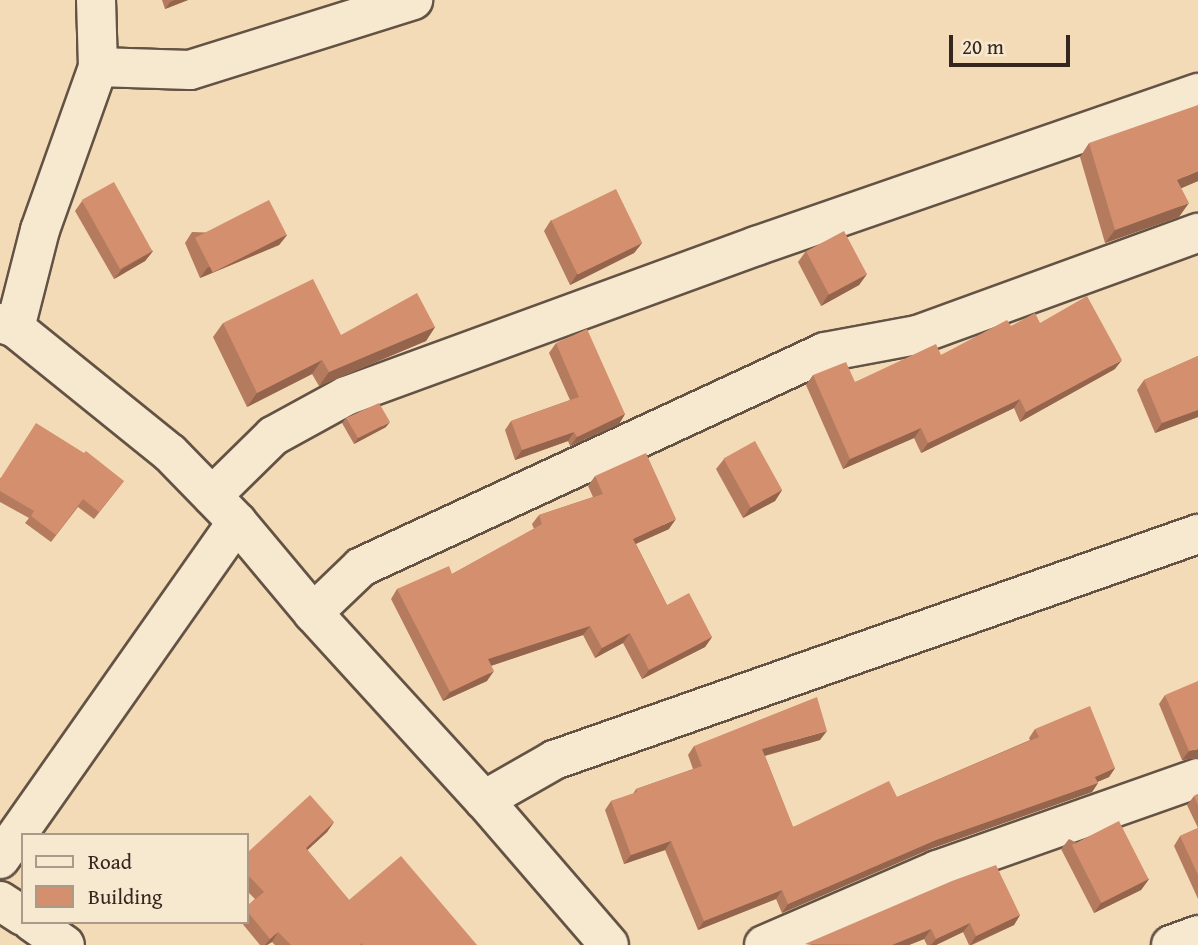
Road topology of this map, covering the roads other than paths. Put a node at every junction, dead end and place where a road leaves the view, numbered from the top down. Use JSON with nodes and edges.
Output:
{"nodes":[{"id":1,"x":96,"y":0,"type":"edge"},
{"id":2,"x":413,"y":0,"type":"edge"},
{"id":3,"x":98,"y":67,"type":"junction"},
{"id":4,"x":1198,"y":93,"type":"edge"},
{"id":5,"x":1198,"y":233,"type":"edge"},
{"id":6,"x":7,"y":326,"type":"edge"},
{"id":7,"x":224,"y":509,"type":"junction"},
{"id":8,"x":1198,"y":534,"type":"edge"},
{"id":9,"x":313,"y":613,"type":"junction"},
{"id":10,"x":1198,"y":778,"type":"edge"},
{"id":11,"x":484,"y":800,"type":"junction"},
{"id":12,"x":0,"y":859,"type":"edge"},
{"id":13,"x":0,"y":901,"type":"edge"},
{"id":14,"x":21,"y":915,"type":"edge"},
{"id":15,"x":35,"y":924,"type":"edge"},
{"id":16,"x":1198,"y":935,"type":"edge"},
{"id":17,"x":65,"y":945,"type":"edge"},
{"id":18,"x":609,"y":945,"type":"edge"},
{"id":19,"x":764,"y":945,"type":"edge"},
{"id":20,"x":1171,"y":945,"type":"edge"}],
"edges":[{"from":1,"to":3,"type":"street"},
{"from":2,"to":3,"type":"street"},
{"from":3,"to":6,"type":"street"},
{"from":4,"to":7,"type":"street"},
{"from":5,"to":9,"type":"street"},
{"from":6,"to":7,"type":"street"},
{"from":7,"to":9,"type":"street"},
{"from":7,"to":12,"type":"street"},
{"from":8,"to":11,"type":"street"},
{"from":9,"to":11,"type":"street"},
{"from":10,"to":19,"type":"street"},
{"from":11,"to":18,"type":"street"},
{"from":13,"to":14,"type":"street"},
{"from":15,"to":17,"type":"street"},
{"from":16,"to":20,"type":"street"}]}
